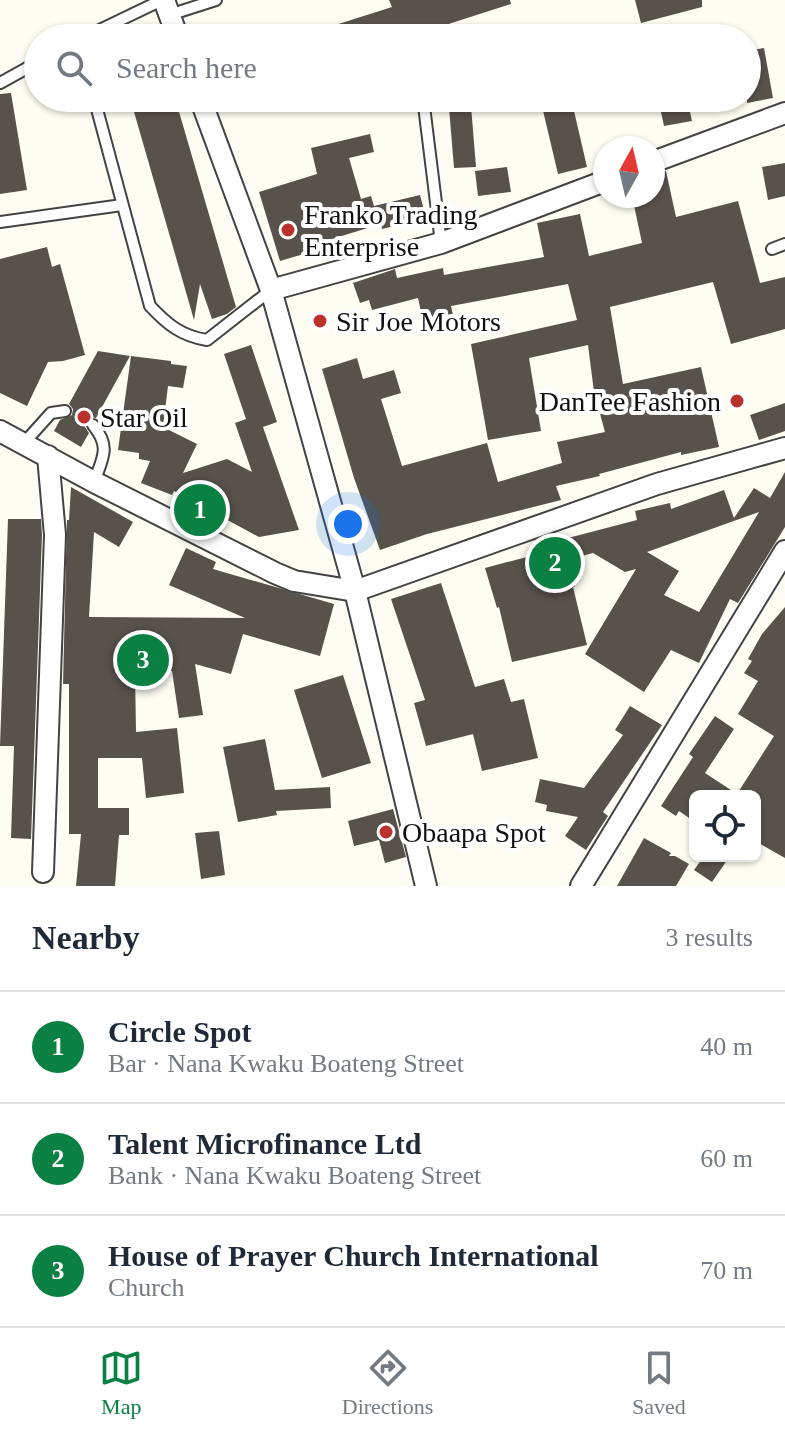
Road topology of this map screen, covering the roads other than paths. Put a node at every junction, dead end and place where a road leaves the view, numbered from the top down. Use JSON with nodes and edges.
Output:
{"nodes":[{"id":1,"x":216,"y":0,"type":"edge"},
{"id":2,"x":165,"y":5,"type":"edge"},
{"id":3,"x":118,"y":24,"type":"edge"},
{"id":4,"x":172,"y":24,"type":"edge"},
{"id":5,"x":24,"y":70,"type":"edge"},
{"id":6,"x":0,"y":83,"type":"edge"},
{"id":7,"x":98,"y":112,"type":"edge"},
{"id":8,"x":205,"y":112,"type":"edge"},
{"id":9,"x":425,"y":112,"type":"edge"},
{"id":10,"x":785,"y":113,"type":"edge"},
{"id":11,"x":665,"y":158,"type":"edge"},
{"id":12,"x":593,"y":186,"type":"edge"},
{"id":13,"x":122,"y":205,"type":"junction"},
{"id":14,"x":0,"y":222,"type":"edge"},
{"id":15,"x":441,"y":243,"type":"junction"},
{"id":16,"x":785,"y":244,"type":"edge"},
{"id":17,"x":772,"y":249,"type":"dead end"},
{"id":18,"x":271,"y":290,"type":"junction"},
{"id":19,"x":65,"y":411,"type":"dead end"},
{"id":20,"x":93,"y":425,"type":"dead end"},
{"id":21,"x":0,"y":431,"type":"edge"},
{"id":22,"x":24,"y":443,"type":"junction"},
{"id":23,"x":785,"y":448,"type":"edge"},
{"id":24,"x":48,"y":456,"type":"junction"},
{"id":25,"x":94,"y":482,"type":"junction"},
{"id":26,"x":785,"y":551,"type":"edge"},
{"id":27,"x":355,"y":591,"type":"junction"},
{"id":28,"x":43,"y":872,"type":"dead end"},
{"id":29,"x":426,"y":886,"type":"edge"},
{"id":30,"x":581,"y":886,"type":"edge"}],
"edges":[{"from":1,"to":2,"type":"lane"},
{"from":2,"to":3,"type":"lane"},
{"from":2,"to":4,"type":"street"},
{"from":5,"to":6,"type":"lane"},
{"from":7,"to":13,"type":"lane"},
{"from":8,"to":18,"type":"street"},
{"from":9,"to":15,"type":"lane"},
{"from":10,"to":11,"type":"street"},
{"from":12,"to":15,"type":"street"},
{"from":13,"to":14,"type":"lane"},
{"from":13,"to":18,"type":"lane"},
{"from":15,"to":18,"type":"street"},
{"from":16,"to":17,"type":"lane"},
{"from":18,"to":27,"type":"street"},
{"from":19,"to":22,"type":"lane"},
{"from":20,"to":25,"type":"lane"},
{"from":21,"to":22,"type":"street"},
{"from":22,"to":24,"type":"street"},
{"from":23,"to":27,"type":"street"},
{"from":24,"to":25,"type":"street"},
{"from":24,"to":28,"type":"street"},
{"from":25,"to":27,"type":"street"},
{"from":26,"to":30,"type":"street"},
{"from":27,"to":29,"type":"street"}]}
